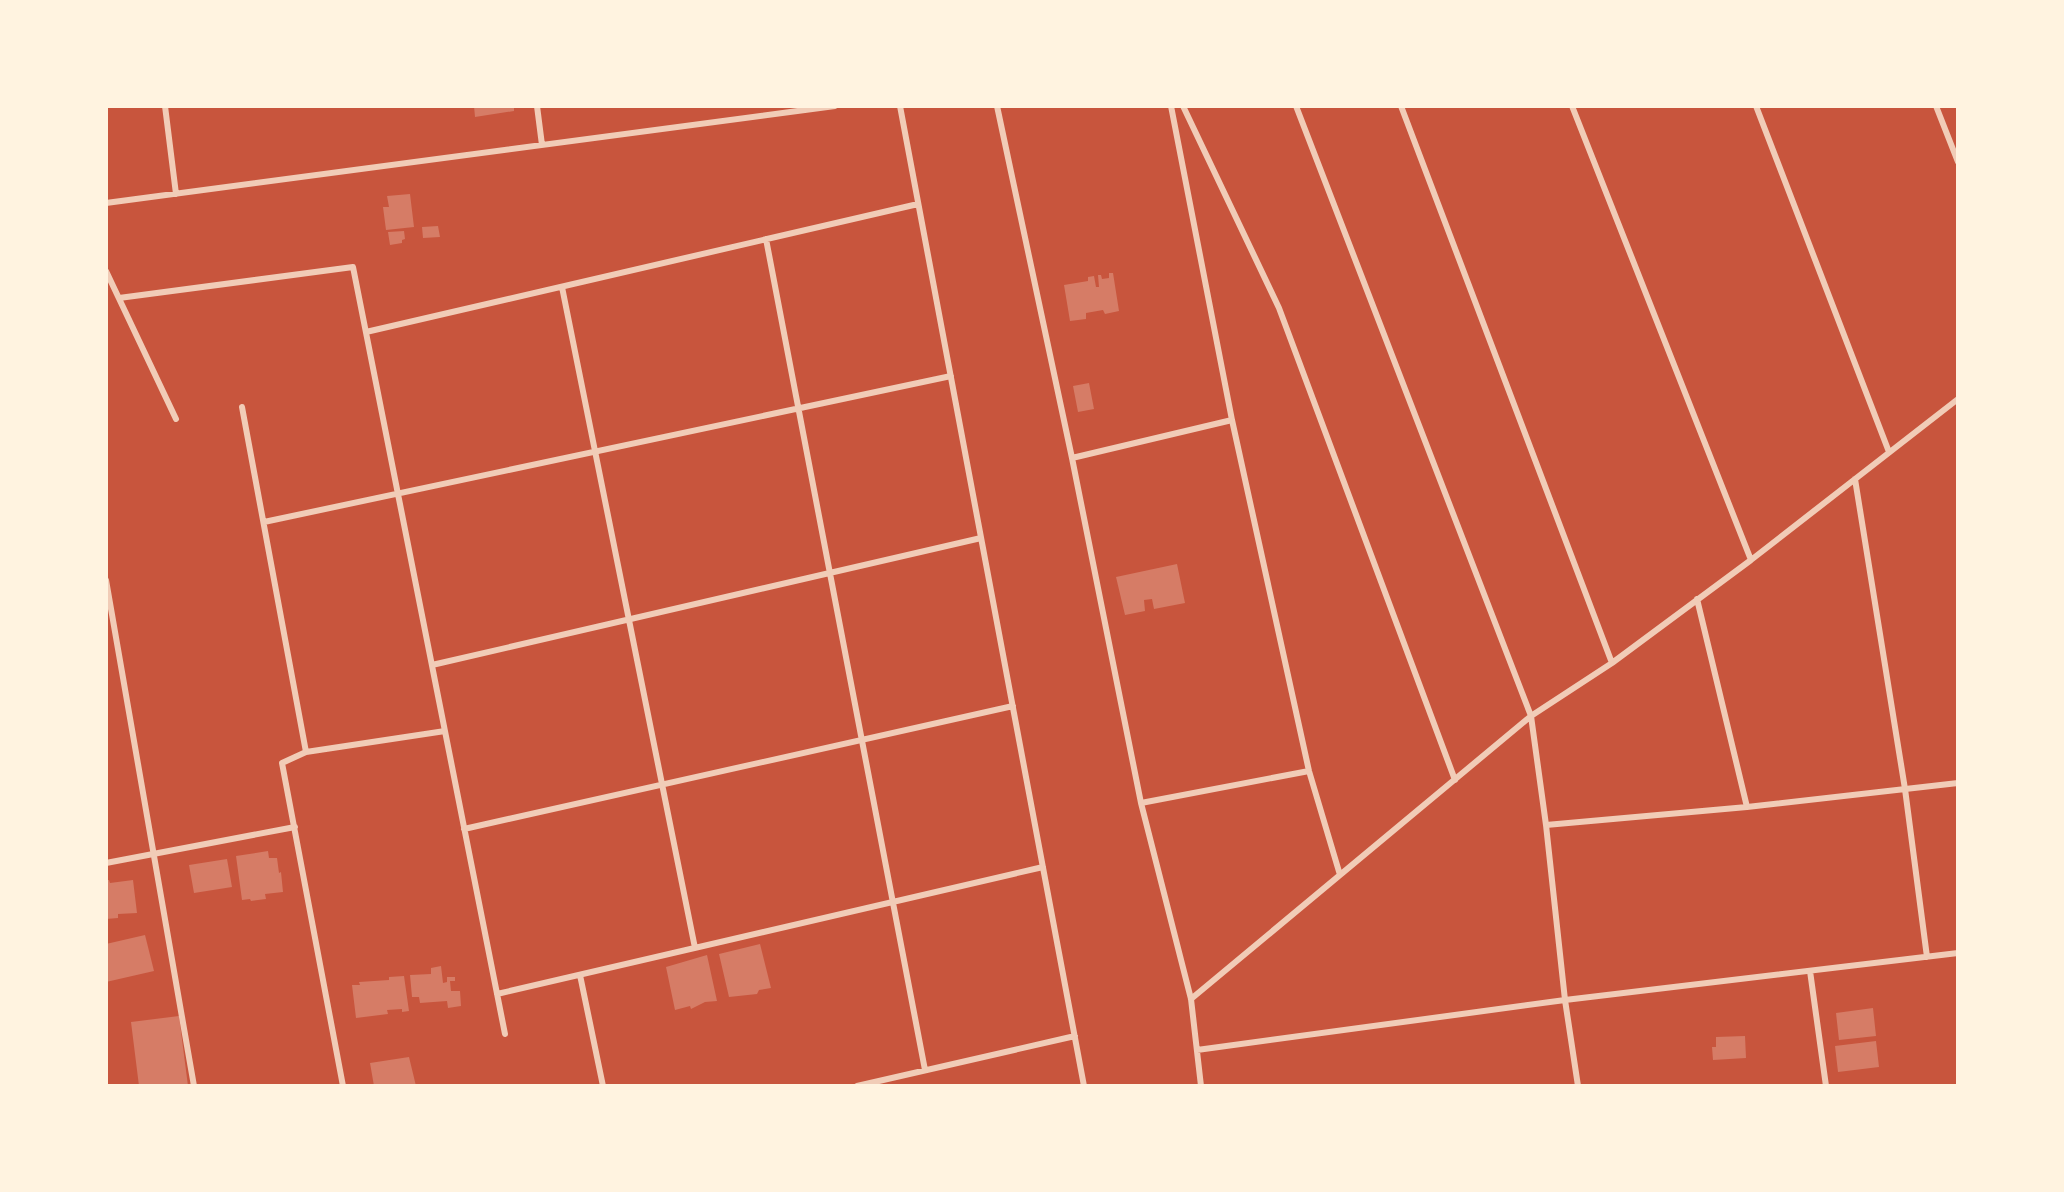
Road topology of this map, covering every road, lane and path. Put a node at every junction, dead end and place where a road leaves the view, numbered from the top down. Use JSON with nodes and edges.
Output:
{"nodes":[{"id":1,"x":165,"y":106,"type":"edge"},
{"id":2,"x":537,"y":106,"type":"edge"},
{"id":3,"x":835,"y":106,"type":"edge"},
{"id":4,"x":900,"y":106,"type":"edge"},
{"id":5,"x":997,"y":106,"type":"edge"},
{"id":6,"x":1171,"y":106,"type":"edge"},
{"id":7,"x":1183,"y":106,"type":"edge"},
{"id":8,"x":1296,"y":106,"type":"edge"},
{"id":9,"x":1401,"y":106,"type":"edge"},
{"id":10,"x":1572,"y":106,"type":"edge"},
{"id":11,"x":1756,"y":106,"type":"edge"},
{"id":12,"x":1936,"y":106,"type":"edge"},
{"id":13,"x":542,"y":145,"type":"junction"},
{"id":14,"x":1958,"y":162,"type":"edge"},
{"id":15,"x":176,"y":194,"type":"junction"},
{"id":16,"x":106,"y":203,"type":"edge"},
{"id":17,"x":918,"y":204,"type":"junction"},
{"id":18,"x":766,"y":239,"type":"junction"},
{"id":19,"x":106,"y":271,"type":"edge"},
{"id":20,"x":562,"y":287,"type":"junction"},
{"id":21,"x":119,"y":298,"type":"junction"},
{"id":22,"x":366,"y":332,"type":"junction"},
{"id":23,"x":951,"y":376,"type":"junction"},
{"id":24,"x":1958,"y":399,"type":"edge"},
{"id":25,"x":242,"y":407,"type":"dead end"},
{"id":26,"x":798,"y":408,"type":"junction"},
{"id":27,"x":176,"y":419,"type":"dead end"},
{"id":28,"x":1232,"y":420,"type":"junction"},
{"id":29,"x":595,"y":452,"type":"junction"},
{"id":30,"x":1888,"y":453,"type":"junction"},
{"id":31,"x":1072,"y":458,"type":"junction"},
{"id":32,"x":1855,"y":479,"type":"junction"},
{"id":33,"x":398,"y":493,"type":"junction"},
{"id":34,"x":264,"y":522,"type":"junction"},
{"id":35,"x":981,"y":538,"type":"junction"},
{"id":36,"x":1751,"y":560,"type":"junction"},
{"id":37,"x":830,"y":572,"type":"junction"},
{"id":38,"x":106,"y":580,"type":"edge"},
{"id":39,"x":1697,"y":599,"type":"junction"},
{"id":40,"x":629,"y":619,"type":"junction"},
{"id":41,"x":1612,"y":663,"type":"junction"},
{"id":42,"x":432,"y":664,"type":"junction"},
{"id":43,"x":1013,"y":706,"type":"junction"},
{"id":44,"x":1531,"y":716,"type":"junction"},
{"id":45,"x":445,"y":731,"type":"junction"},
{"id":46,"x":862,"y":740,"type":"junction"},
{"id":47,"x":306,"y":752,"type":"junction"},
{"id":48,"x":1309,"y":771,"type":"junction"},
{"id":49,"x":1455,"y":780,"type":"junction"},
{"id":50,"x":1958,"y":783,"type":"edge"},
{"id":51,"x":662,"y":784,"type":"junction"},
{"id":52,"x":1905,"y":789,"type":"junction"},
{"id":53,"x":1141,"y":803,"type":"junction"},
{"id":54,"x":1747,"y":807,"type":"junction"},
{"id":55,"x":1546,"y":825,"type":"junction"},
{"id":56,"x":294,"y":827,"type":"junction"},
{"id":57,"x":464,"y":829,"type":"junction"},
{"id":58,"x":154,"y":854,"type":"junction"},
{"id":59,"x":106,"y":862,"type":"edge"},
{"id":60,"x":1043,"y":867,"type":"junction"},
{"id":61,"x":1340,"y":875,"type":"junction"},
{"id":62,"x":893,"y":902,"type":"junction"},
{"id":63,"x":695,"y":948,"type":"junction"},
{"id":64,"x":1958,"y":953,"type":"edge"},
{"id":65,"x":1927,"y":957,"type":"junction"},
{"id":66,"x":1810,"y":971,"type":"junction"},
{"id":67,"x":580,"y":975,"type":"junction"},
{"id":68,"x":497,"y":994,"type":"junction"},
{"id":69,"x":1191,"y":999,"type":"junction"},
{"id":70,"x":1565,"y":1000,"type":"junction"},
{"id":71,"x":505,"y":1034,"type":"dead end"},
{"id":72,"x":1075,"y":1036,"type":"junction"},
{"id":73,"x":1197,"y":1050,"type":"junction"},
{"id":74,"x":925,"y":1070,"type":"junction"},
{"id":75,"x":861,"y":1085,"type":"edge"},
{"id":76,"x":194,"y":1086,"type":"edge"},
{"id":77,"x":343,"y":1086,"type":"edge"},
{"id":78,"x":603,"y":1086,"type":"edge"},
{"id":79,"x":1084,"y":1086,"type":"edge"},
{"id":80,"x":1201,"y":1086,"type":"edge"},
{"id":81,"x":1578,"y":1086,"type":"edge"},
{"id":82,"x":1826,"y":1086,"type":"edge"}],
"edges":[{"from":1,"to":15,"type":"street"},
{"from":2,"to":13,"type":"street"},
{"from":3,"to":13,"type":"street"},
{"from":4,"to":17,"type":"street"},
{"from":5,"to":31,"type":"street"},
{"from":6,"to":28,"type":"street"},
{"from":7,"to":49,"type":"street"},
{"from":8,"to":44,"type":"street"},
{"from":9,"to":41,"type":"street"},
{"from":10,"to":36,"type":"street"},
{"from":11,"to":30,"type":"street"},
{"from":12,"to":14,"type":"street"},
{"from":13,"to":15,"type":"street"},
{"from":15,"to":16,"type":"street"},
{"from":17,"to":18,"type":"street"},
{"from":17,"to":23,"type":"street"},
{"from":18,"to":20,"type":"street"},
{"from":18,"to":26,"type":"street"},
{"from":19,"to":21,"type":"street"},
{"from":20,"to":22,"type":"street"},
{"from":20,"to":29,"type":"street"},
{"from":21,"to":22,"type":"street"},
{"from":21,"to":27,"type":"street"},
{"from":22,"to":33,"type":"street"},
{"from":23,"to":26,"type":"street"},
{"from":23,"to":35,"type":"street"},
{"from":24,"to":30,"type":"street"},
{"from":25,"to":34,"type":"street"},
{"from":26,"to":29,"type":"street"},
{"from":26,"to":37,"type":"street"},
{"from":28,"to":31,"type":"street"},
{"from":28,"to":48,"type":"street"},
{"from":29,"to":33,"type":"street"},
{"from":29,"to":40,"type":"street"},
{"from":30,"to":32,"type":"street"},
{"from":31,"to":53,"type":"street"},
{"from":32,"to":36,"type":"street"},
{"from":32,"to":52,"type":"street"},
{"from":33,"to":34,"type":"street"},
{"from":33,"to":42,"type":"street"},
{"from":34,"to":47,"type":"street"},
{"from":35,"to":37,"type":"street"},
{"from":35,"to":43,"type":"street"},
{"from":36,"to":39,"type":"street"},
{"from":37,"to":40,"type":"street"},
{"from":37,"to":46,"type":"street"},
{"from":38,"to":58,"type":"street"},
{"from":39,"to":41,"type":"street"},
{"from":39,"to":54,"type":"street"},
{"from":40,"to":42,"type":"street"},
{"from":40,"to":51,"type":"street"},
{"from":41,"to":44,"type":"street"},
{"from":42,"to":45,"type":"street"},
{"from":43,"to":46,"type":"street"},
{"from":43,"to":60,"type":"street"},
{"from":44,"to":49,"type":"street"},
{"from":44,"to":55,"type":"street"},
{"from":45,"to":47,"type":"street"},
{"from":45,"to":57,"type":"street"},
{"from":46,"to":51,"type":"street"},
{"from":46,"to":62,"type":"street"},
{"from":47,"to":56,"type":"street"},
{"from":48,"to":53,"type":"street"},
{"from":48,"to":61,"type":"street"},
{"from":49,"to":61,"type":"street"},
{"from":50,"to":52,"type":"street"},
{"from":51,"to":57,"type":"street"},
{"from":51,"to":63,"type":"street"},
{"from":52,"to":54,"type":"street"},
{"from":52,"to":65,"type":"street"},
{"from":53,"to":69,"type":"street"},
{"from":54,"to":55,"type":"street"},
{"from":55,"to":70,"type":"street"},
{"from":56,"to":58,"type":"street"},
{"from":56,"to":77,"type":"street"},
{"from":57,"to":68,"type":"street"},
{"from":58,"to":59,"type":"street"},
{"from":58,"to":76,"type":"street"},
{"from":60,"to":62,"type":"street"},
{"from":60,"to":72,"type":"street"},
{"from":61,"to":69,"type":"street"},
{"from":62,"to":63,"type":"street"},
{"from":62,"to":74,"type":"street"},
{"from":63,"to":67,"type":"street"},
{"from":64,"to":65,"type":"street"},
{"from":65,"to":66,"type":"street"},
{"from":66,"to":70,"type":"street"},
{"from":66,"to":82,"type":"street"},
{"from":67,"to":68,"type":"street"},
{"from":67,"to":78,"type":"street"},
{"from":68,"to":71,"type":"street"},
{"from":69,"to":73,"type":"street"},
{"from":70,"to":73,"type":"street"},
{"from":70,"to":81,"type":"street"},
{"from":72,"to":74,"type":"street"},
{"from":72,"to":79,"type":"street"},
{"from":73,"to":80,"type":"street"},
{"from":74,"to":75,"type":"street"}]}
